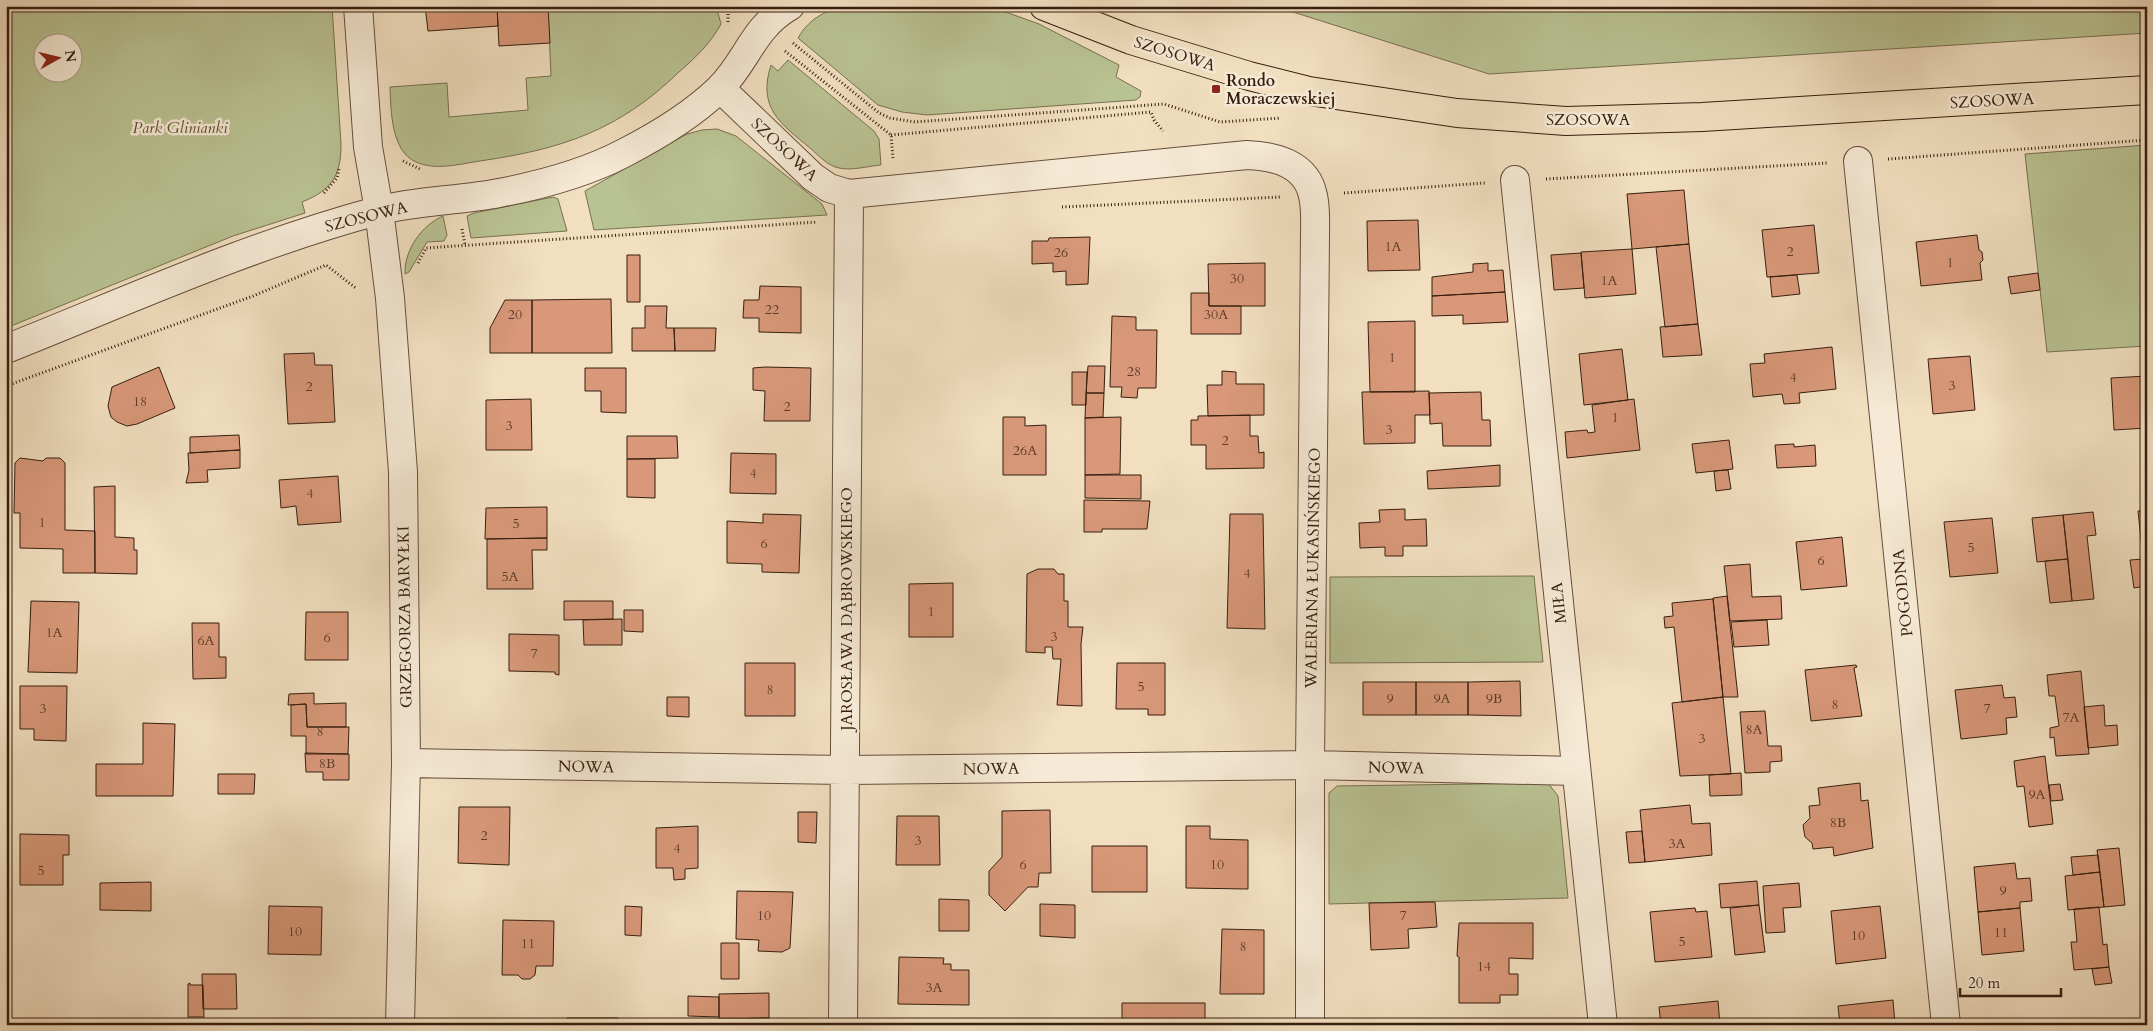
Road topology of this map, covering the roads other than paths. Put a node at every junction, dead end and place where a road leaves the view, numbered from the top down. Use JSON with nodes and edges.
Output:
{"nodes":[{"id":1,"x":358,"y":6,"type":"edge"},
{"id":2,"x":790,"y":6,"type":"edge"},
{"id":3,"x":1044,"y":6,"type":"edge"},
{"id":4,"x":768,"y":15,"type":"edge"},
{"id":5,"x":720,"y":88,"type":"junction"},
{"id":6,"x":2147,"y":90,"type":"edge"},
{"id":7,"x":1247,"y":154,"type":"joint"},
{"id":8,"x":1858,"y":162,"type":"dead end"},
{"id":9,"x":1515,"y":180,"type":"dead end"},
{"id":10,"x":849,"y":194,"type":"junction"},
{"id":11,"x":379,"y":210,"type":"junction"},
{"id":12,"x":6,"y":348,"type":"edge"},
{"id":13,"x":406,"y":763,"type":"junction"},
{"id":14,"x":1310,"y":765,"type":"junction"},
{"id":15,"x":845,"y":770,"type":"junction"},
{"id":16,"x":1575,"y":771,"type":"junction"},
{"id":17,"x":400,"y":1025,"type":"edge"},
{"id":18,"x":843,"y":1025,"type":"edge"},
{"id":19,"x":1310,"y":1025,"type":"edge"},
{"id":20,"x":1603,"y":1025,"type":"edge"},
{"id":21,"x":1946,"y":1025,"type":"edge"}],
"edges":[{"from":1,"to":11,"type":"street","name":"GRZEGORZA BARYŁKI"},
{"from":2,"to":4,"type":"street","name":"SZOSOWA"},
{"from":3,"to":6,"type":"main road","name":"SZOSOWA"},
{"from":4,"to":5,"type":"street","name":"SZOSOWA"},
{"from":5,"to":10,"type":"street","name":"SZOSOWA"},
{"from":5,"to":11,"type":"street","name":"SZOSOWA"},
{"from":7,"to":10,"type":"street","name":"SZOSOWA"},
{"from":7,"to":14,"type":"street","name":"WALERIANA ŁUKASIŃSKIEGO"},
{"from":8,"to":21,"type":"street","name":"POGODNA"},
{"from":9,"to":16,"type":"street","name":"MIŁA"},
{"from":10,"to":15,"type":"street","name":"JAROSŁAWA DĄBROWSKIEGO"},
{"from":11,"to":12,"type":"street","name":"SZOSOWA"},
{"from":11,"to":13,"type":"street","name":"GRZEGORZA BARYŁKI"},
{"from":13,"to":15,"type":"street","name":"NOWA"},
{"from":13,"to":17,"type":"street","name":"GRZEGORZA BARYŁKI"},
{"from":14,"to":15,"type":"street","name":"NOWA"},
{"from":14,"to":16,"type":"street","name":"NOWA"},
{"from":14,"to":19,"type":"street","name":"WALERIANA ŁUKASIŃSKIEGO"},
{"from":15,"to":18,"type":"street","name":"JAROSŁAWA DĄBROWSKIEGO"},
{"from":16,"to":20,"type":"street","name":"MIŁA"}]}
